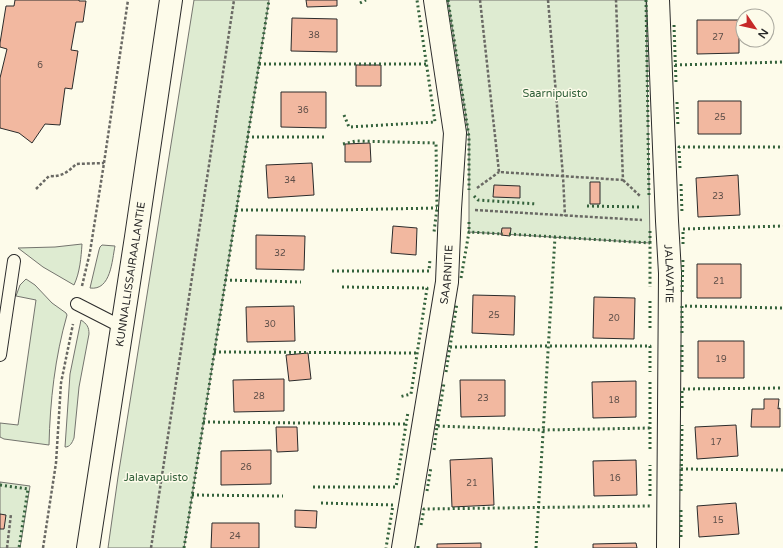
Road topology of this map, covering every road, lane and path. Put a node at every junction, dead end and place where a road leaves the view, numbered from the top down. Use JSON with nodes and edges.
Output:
{"nodes":[{"id":1,"x":128,"y":0,"type":"edge"},
{"id":2,"x":171,"y":0,"type":"edge"},
{"id":3,"x":234,"y":0,"type":"edge"},
{"id":4,"x":435,"y":0,"type":"edge"},
{"id":5,"x":480,"y":0,"type":"edge"},
{"id":6,"x":548,"y":0,"type":"edge"},
{"id":7,"x":616,"y":0,"type":"edge"},
{"id":8,"x":658,"y":0,"type":"edge"},
{"id":9,"x":104,"y":163,"type":"junction"},
{"id":10,"x":563,"y":176,"type":"junction"},
{"id":11,"x":36,"y":189,"type":"dead end"},
{"id":12,"x":450,"y":209,"type":"junction"},
{"id":13,"x":565,"y":216,"type":"junction"},
{"id":14,"x":667,"y":221,"type":"junction"},
{"id":15,"x":14,"y":261,"type":"dead end"},
{"id":16,"x":77,"y":304,"type":"junction"},
{"id":17,"x":122,"y":327,"type":"junction"},
{"id":18,"x":0,"y":355,"type":"edge"},
{"id":19,"x":11,"y":514,"type":"dead end"},
{"id":20,"x":6,"y":548,"type":"edge"},
{"id":21,"x":44,"y":548,"type":"edge"},
{"id":22,"x":88,"y":548,"type":"edge"},
{"id":23,"x":151,"y":548,"type":"edge"},
{"id":24,"x":403,"y":548,"type":"edge"},
{"id":25,"x":668,"y":548,"type":"edge"}],
"edges":[{"from":1,"to":9,"type":"path"},
{"from":2,"to":17,"type":"street","name":"KUNNALLISSAIRAALANTIE"},
{"from":3,"to":23,"type":"path"},
{"from":4,"to":12,"type":"street","name":"SAARNITIE"},
{"from":5,"to":10,"type":"path"},
{"from":6,"to":10,"type":"path"},
{"from":7,"to":10,"type":"path"},
{"from":8,"to":14,"type":"street","name":"JALAVATIE"},
{"from":9,"to":11,"type":"path"},
{"from":9,"to":16,"type":"path"},
{"from":10,"to":13,"type":"path"},
{"from":12,"to":13,"type":"path"},
{"from":12,"to":24,"type":"street","name":"SAARNITIE"},
{"from":13,"to":14,"type":"path"},
{"from":14,"to":25,"type":"street","name":"JALAVATIE"},
{"from":15,"to":18,"type":"lane"},
{"from":16,"to":17,"type":"lane"},
{"from":16,"to":21,"type":"path"},
{"from":17,"to":22,"type":"street","name":"KUNNALLISSAIRAALANTIE"},
{"from":19,"to":20,"type":"path"}]}
